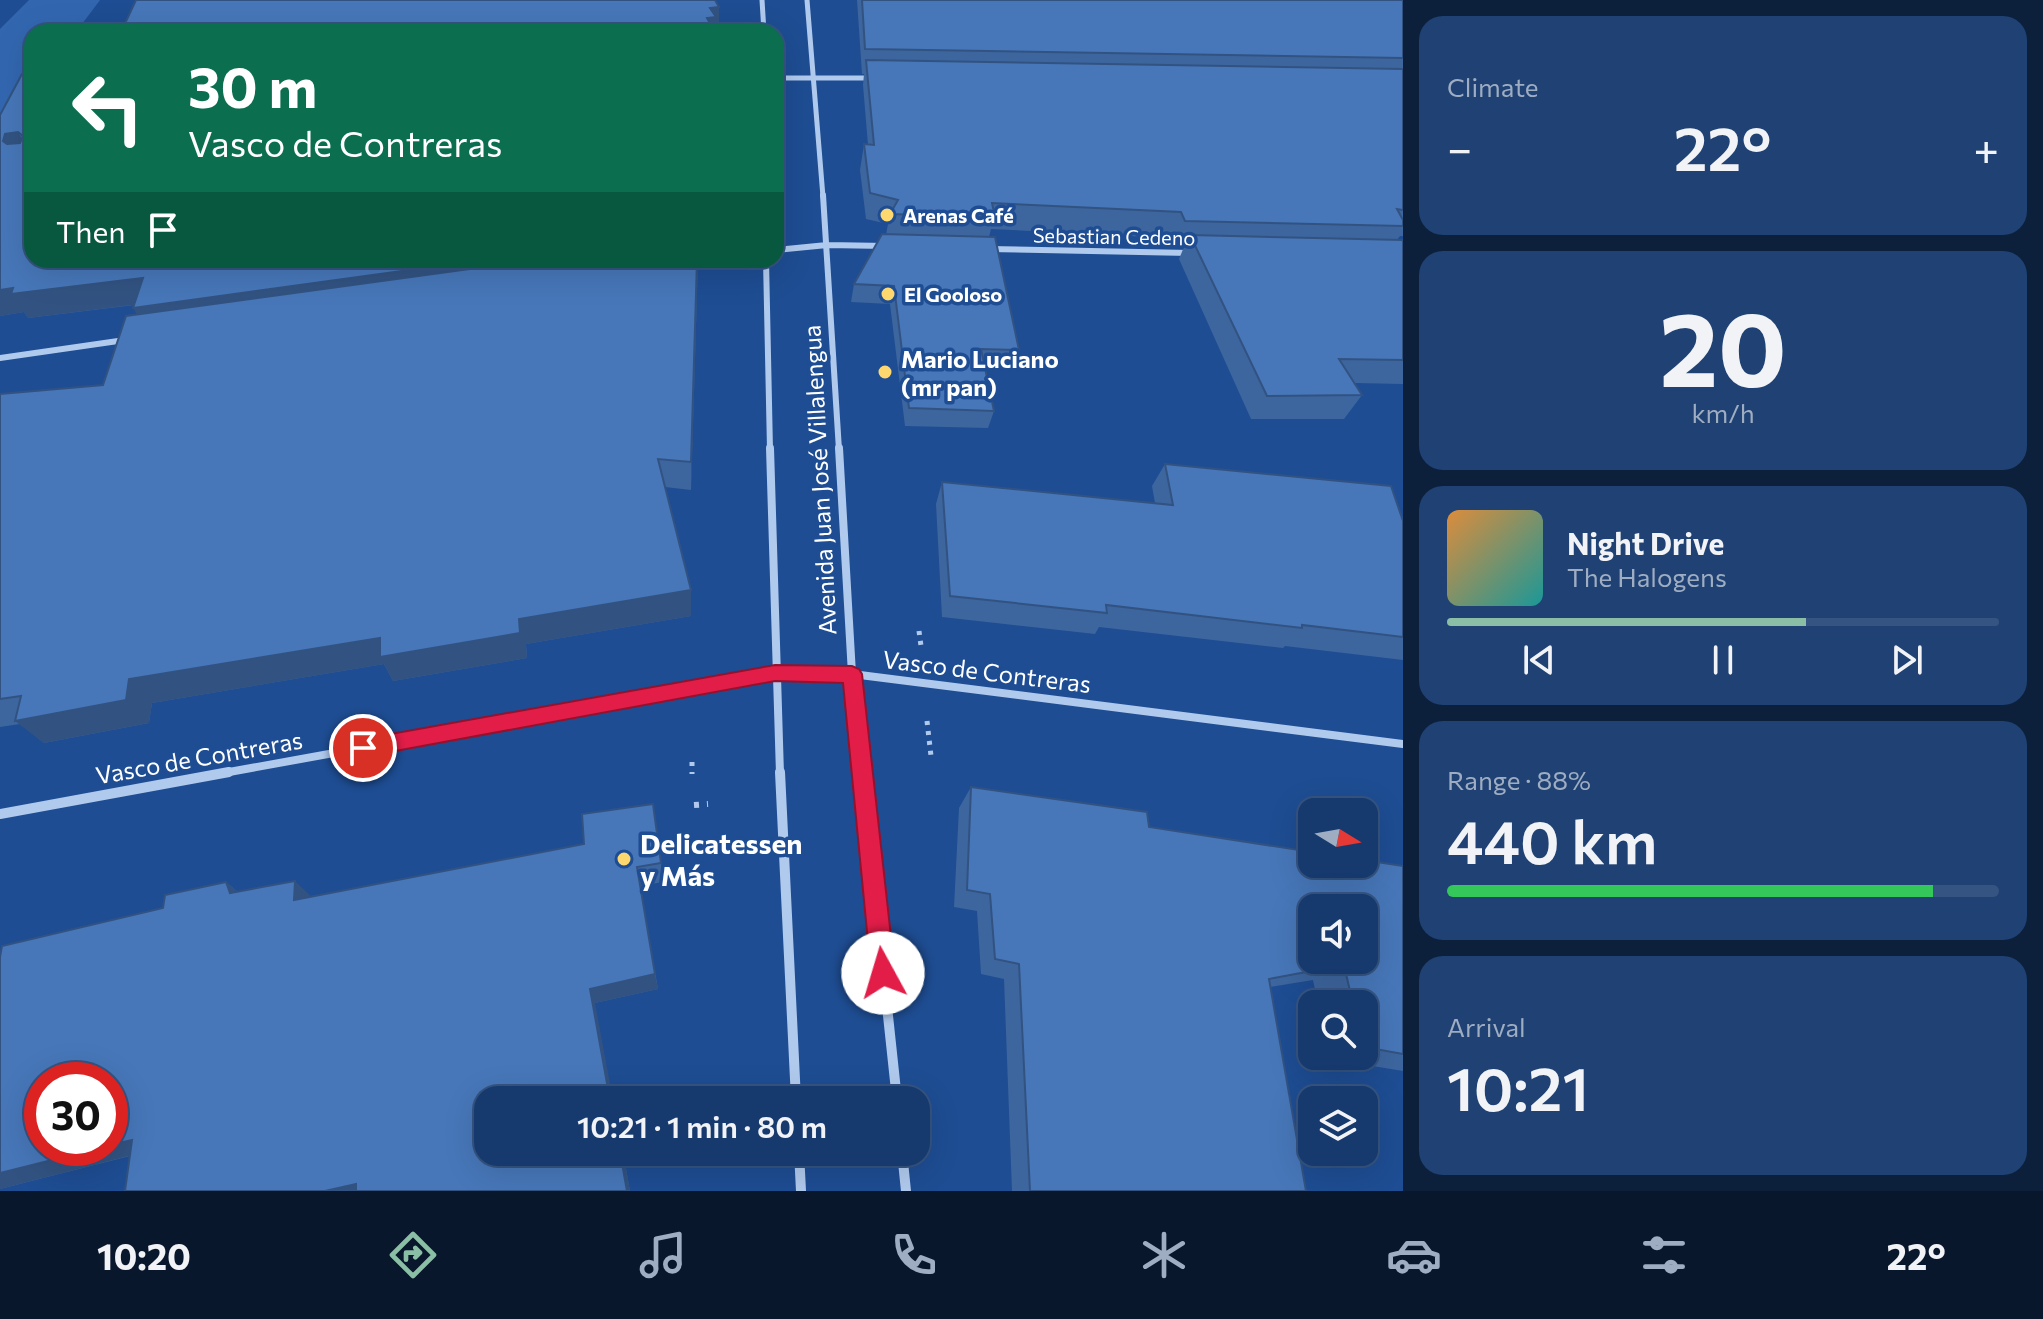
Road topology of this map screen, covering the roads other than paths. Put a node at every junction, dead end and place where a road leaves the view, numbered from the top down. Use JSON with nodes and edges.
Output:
{"nodes":[{"id":1,"x":762,"y":0,"type":"edge"},
{"id":2,"x":807,"y":0,"type":"edge"},
{"id":3,"x":764,"y":24,"type":"edge"},
{"id":4,"x":813,"y":77,"type":"junction"},
{"id":5,"x":784,"y":78,"type":"edge"},
{"id":6,"x":888,"y":78,"type":"edge"},
{"id":7,"x":827,"y":245,"type":"junction"},
{"id":8,"x":893,"y":247,"type":"edge"},
{"id":9,"x":972,"y":248,"type":"edge"},
{"id":10,"x":784,"y":249,"type":"edge"},
{"id":11,"x":1196,"y":253,"type":"edge"},
{"id":12,"x":766,"y":268,"type":"edge"},
{"id":13,"x":140,"y":338,"type":"edge"},
{"id":14,"x":0,"y":358,"type":"edge"},
{"id":15,"x":775,"y":673,"type":"junction"},
{"id":16,"x":852,"y":674,"type":"junction"},
{"id":17,"x":1403,"y":744,"type":"edge"},
{"id":18,"x":0,"y":814,"type":"edge"},
{"id":19,"x":795,"y":1086,"type":"edge"},
{"id":20,"x":896,"y":1086,"type":"edge"},
{"id":21,"x":800,"y":1166,"type":"edge"},
{"id":22,"x":903,"y":1166,"type":"edge"},
{"id":23,"x":801,"y":1191,"type":"edge"},
{"id":24,"x":906,"y":1191,"type":"edge"}],
"edges":[{"from":1,"to":3,"type":"street"},
{"from":2,"to":4,"type":"street","name":"Avenida Juan José Villalengua"},
{"from":4,"to":5,"type":"street"},
{"from":4,"to":6,"type":"street"},
{"from":4,"to":7,"type":"street","name":"Avenida Juan José Villalengua"},
{"from":7,"to":8,"type":"street"},
{"from":7,"to":10,"type":"street"},
{"from":7,"to":16,"type":"street","name":"Avenida Juan José Villalengua"},
{"from":9,"to":11,"type":"street","name":"Sebastian Cedeno"},
{"from":12,"to":15,"type":"street","name":"Avenida Juan José Villalengua"},
{"from":13,"to":14,"type":"street"},
{"from":15,"to":16,"type":"street","name":"Vasco de Contreras"},
{"from":15,"to":18,"type":"street","name":"Vasco de Contreras"},
{"from":15,"to":19,"type":"street","name":"Avenida Juan José Villalengua"},
{"from":16,"to":17,"type":"street","name":"Vasco de Contreras"},
{"from":16,"to":20,"type":"street","name":"Avenida Juan José Villalengua"},
{"from":21,"to":23,"type":"street"},
{"from":22,"to":24,"type":"street"}]}
